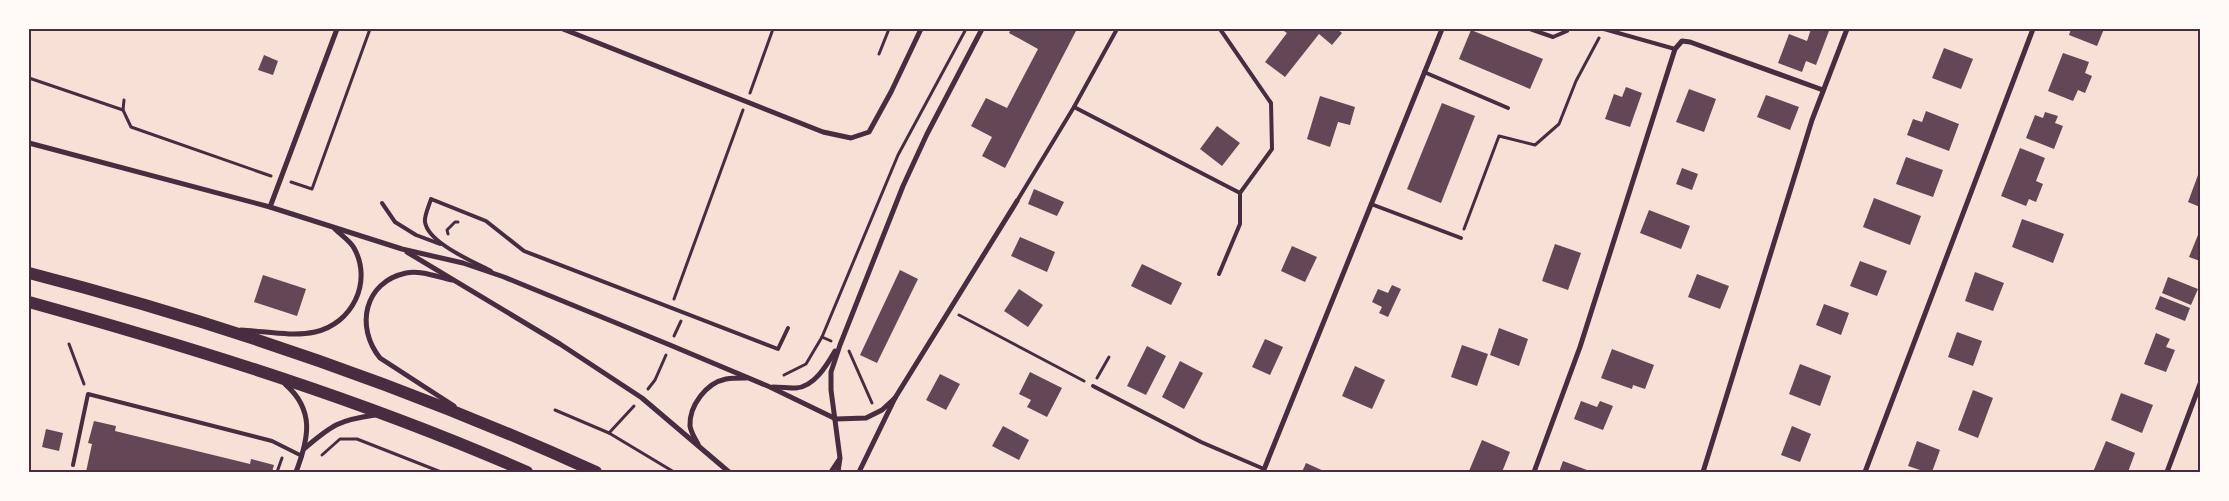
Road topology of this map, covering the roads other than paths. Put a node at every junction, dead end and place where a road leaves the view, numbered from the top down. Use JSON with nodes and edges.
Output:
{"nodes":[{"id":1,"x":337,"y":29,"type":"edge"},
{"id":2,"x":563,"y":29,"type":"edge"},
{"id":3,"x":921,"y":29,"type":"edge"},
{"id":4,"x":982,"y":29,"type":"edge"},
{"id":5,"x":1117,"y":29,"type":"edge"},
{"id":6,"x":1220,"y":29,"type":"edge"},
{"id":7,"x":1442,"y":29,"type":"edge"},
{"id":8,"x":1530,"y":29,"type":"edge"},
{"id":9,"x":1568,"y":29,"type":"edge"},
{"id":10,"x":1604,"y":29,"type":"edge"},
{"id":11,"x":1847,"y":29,"type":"edge"},
{"id":12,"x":2033,"y":29,"type":"edge"},
{"id":13,"x":1674,"y":49,"type":"junction"},
{"id":14,"x":1424,"y":72,"type":"junction"},
{"id":15,"x":1823,"y":90,"type":"junction"},
{"id":16,"x":1074,"y":107,"type":"junction"},
{"id":17,"x":1508,"y":108,"type":"dead end"},
{"id":18,"x":29,"y":143,"type":"edge"},
{"id":19,"x":1240,"y":193,"type":"junction"},
{"id":20,"x":1017,"y":201,"type":"joint"},
{"id":21,"x":382,"y":203,"type":"dead end"},
{"id":22,"x":1371,"y":204,"type":"junction"},
{"id":23,"x":270,"y":206,"type":"junction"},
{"id":24,"x":333,"y":227,"type":"junction"},
{"id":25,"x":1461,"y":238,"type":"road end"},
{"id":26,"x":445,"y":246,"type":"junction"},
{"id":27,"x":402,"y":250,"type":"junction"},
{"id":28,"x":29,"y":273,"type":"edge"},
{"id":29,"x":1219,"y":274,"type":"dead end"},
{"id":30,"x":504,"y":278,"type":"junction"},
{"id":31,"x":457,"y":281,"type":"junction"},
{"id":32,"x":31,"y":304,"type":"edge"},
{"id":33,"x":788,"y":328,"type":"dead end"},
{"id":34,"x":226,"y":329,"type":"junction"},
{"id":35,"x":840,"y":345,"type":"junction"},
{"id":36,"x":277,"y":377,"type":"junction"},
{"id":37,"x":749,"y":378,"type":"junction"},
{"id":38,"x":2200,"y":384,"type":"edge"},
{"id":39,"x":1093,"y":386,"type":"road end"},
{"id":40,"x":770,"y":387,"type":"junction"},
{"id":41,"x":895,"y":398,"type":"junction"},
{"id":42,"x":382,"y":414,"type":"junction"},
{"id":43,"x":836,"y":418,"type":"junction"},
{"id":44,"x":480,"y":422,"type":"junction"},
{"id":45,"x":698,"y":446,"type":"junction"},
{"id":46,"x":305,"y":448,"type":"junction"},
{"id":47,"x":302,"y":456,"type":"junction"},
{"id":48,"x":840,"y":458,"type":"junction"},
{"id":49,"x":73,"y":465,"type":"dead end"},
{"id":50,"x":1263,"y":471,"type":"edge"},
{"id":51,"x":296,"y":472,"type":"edge"},
{"id":52,"x":527,"y":472,"type":"edge"},
{"id":53,"x":596,"y":472,"type":"edge"},
{"id":54,"x":729,"y":472,"type":"edge"},
{"id":55,"x":831,"y":472,"type":"edge"},
{"id":56,"x":838,"y":472,"type":"edge"},
{"id":57,"x":859,"y":472,"type":"edge"},
{"id":58,"x":1534,"y":472,"type":"edge"},
{"id":59,"x":1704,"y":472,"type":"edge"},
{"id":60,"x":1865,"y":472,"type":"edge"},
{"id":61,"x":2167,"y":472,"type":"edge"}],
"edges":[{"from":1,"to":23,"type":"street"},
{"from":2,"to":3,"type":"street"},
{"from":4,"to":35,"type":"street"},
{"from":5,"to":16,"type":"lane"},
{"from":6,"to":19,"type":"lane"},
{"from":7,"to":14,"type":"street"},
{"from":8,"to":9,"type":"lane"},
{"from":10,"to":13,"type":"lane"},
{"from":11,"to":15,"type":"street"},
{"from":12,"to":60,"type":"street"},
{"from":13,"to":15,"type":"street"},
{"from":13,"to":58,"type":"street"},
{"from":14,"to":17,"type":"lane"},
{"from":14,"to":22,"type":"street"},
{"from":15,"to":59,"type":"street"},
{"from":16,"to":19,"type":"lane"},
{"from":16,"to":20,"type":"lane"},
{"from":18,"to":23,"type":"street"},
{"from":19,"to":29,"type":"lane"},
{"from":20,"to":41,"type":"street"},
{"from":21,"to":26,"type":"lane"},
{"from":22,"to":25,"type":"lane"},
{"from":22,"to":50,"type":"street"},
{"from":23,"to":24,"type":"street"},
{"from":24,"to":27,"type":"street"},
{"from":24,"to":34,"type":"street"},
{"from":26,"to":30,"type":"lane"},
{"from":26,"to":33,"type":"lane"},
{"from":27,"to":30,"type":"street"},
{"from":27,"to":31,"type":"street"},
{"from":28,"to":34,"type":"main road"},
{"from":30,"to":37,"type":"street"},
{"from":31,"to":44,"type":"street"},
{"from":31,"to":45,"type":"street"},
{"from":32,"to":36,"type":"main road"},
{"from":34,"to":44,"type":"main road"},
{"from":35,"to":40,"type":"street"},
{"from":35,"to":43,"type":"street"},
{"from":36,"to":42,"type":"main road"},
{"from":36,"to":46,"type":"street"},
{"from":37,"to":40,"type":"street"},
{"from":37,"to":45,"type":"street"},
{"from":38,"to":61,"type":"street"},
{"from":39,"to":50,"type":"lane"},
{"from":40,"to":43,"type":"street"},
{"from":41,"to":43,"type":"street"},
{"from":41,"to":57,"type":"street"},
{"from":42,"to":46,"type":"street"},
{"from":42,"to":52,"type":"main road"},
{"from":43,"to":48,"type":"street"},
{"from":44,"to":53,"type":"main road"},
{"from":45,"to":54,"type":"street"},
{"from":46,"to":47,"type":"street"},
{"from":47,"to":49,"type":"lane"},
{"from":47,"to":51,"type":"street"},
{"from":48,"to":55,"type":"street"},
{"from":48,"to":56,"type":"street"}]}
